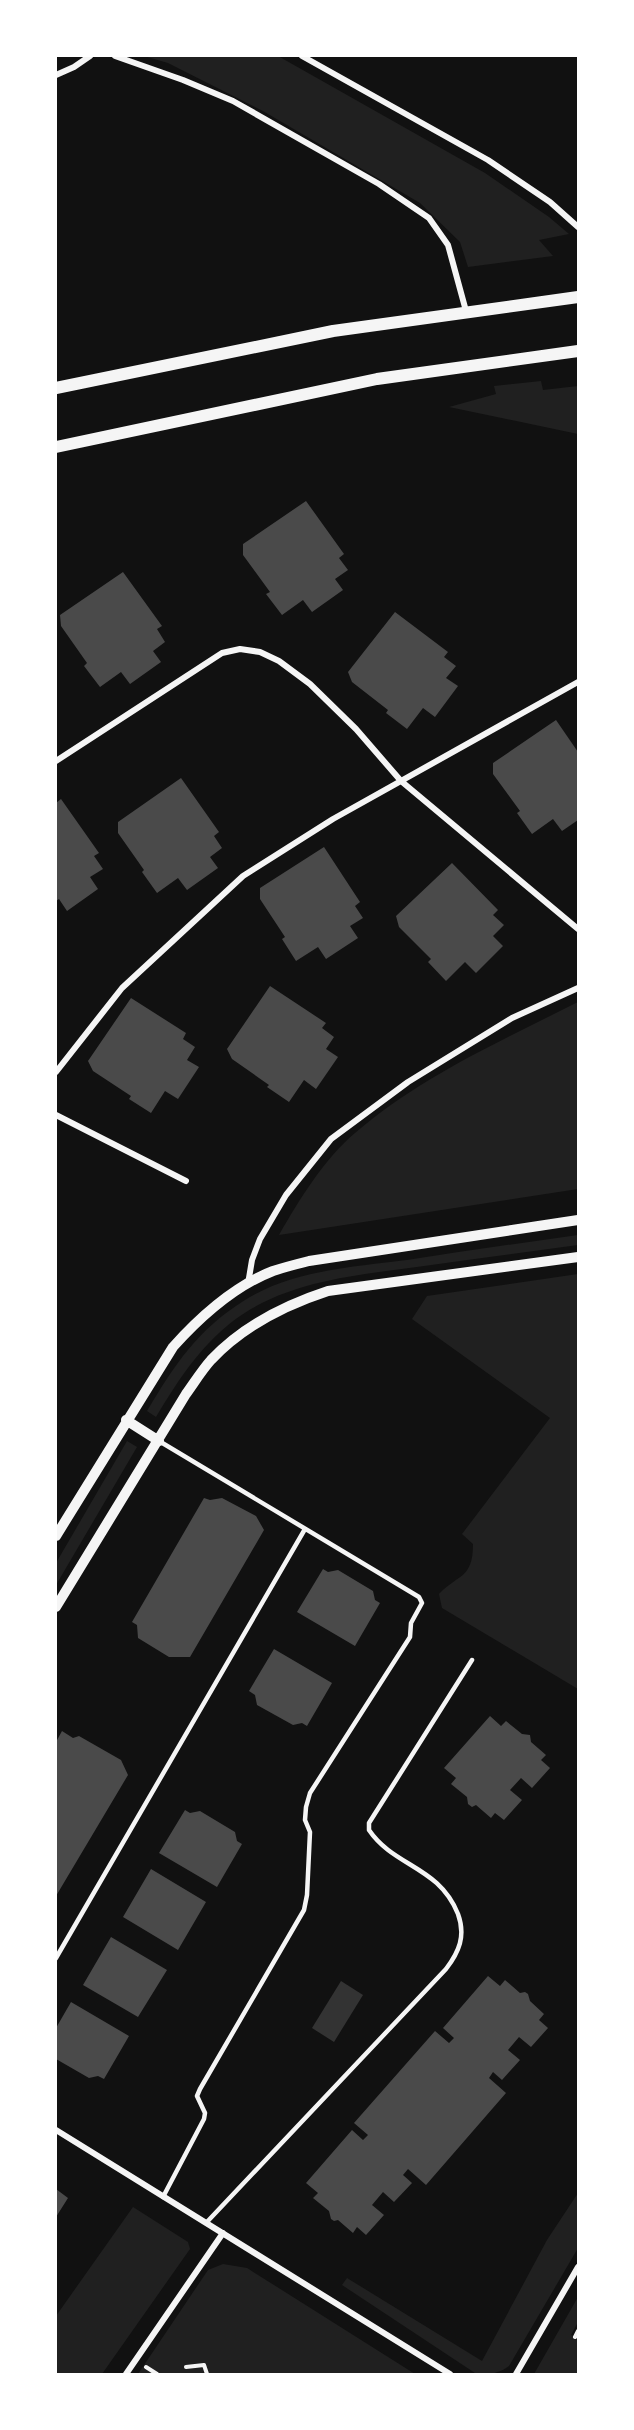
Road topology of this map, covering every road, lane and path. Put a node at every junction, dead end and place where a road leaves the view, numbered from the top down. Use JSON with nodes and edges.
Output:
{"nodes":[{"id":1,"x":90,"y":56,"type":"edge"},
{"id":2,"x":115,"y":56,"type":"edge"},
{"id":3,"x":302,"y":56,"type":"edge"},
{"id":4,"x":56,"y":75,"type":"edge"},
{"id":5,"x":579,"y":227,"type":"edge"},
{"id":6,"x":579,"y":297,"type":"edge"},
{"id":7,"x":466,"y":311,"type":"junction"},
{"id":8,"x":579,"y":351,"type":"edge"},
{"id":9,"x":56,"y":388,"type":"edge"},
{"id":10,"x":56,"y":447,"type":"edge"},
{"id":11,"x":579,"y":682,"type":"edge"},
{"id":12,"x":56,"y":761,"type":"edge"},
{"id":13,"x":401,"y":781,"type":"junction"},
{"id":14,"x":578,"y":929,"type":"edge"},
{"id":15,"x":579,"y":988,"type":"edge"},
{"id":16,"x":56,"y":1072,"type":"edge"},
{"id":17,"x":56,"y":1115,"type":"edge"},
{"id":18,"x":186,"y":1181,"type":"dead end"},
{"id":19,"x":579,"y":1220,"type":"edge"},
{"id":20,"x":579,"y":1257,"type":"edge"},
{"id":21,"x":248,"y":1284,"type":"junction"},
{"id":22,"x":126,"y":1420,"type":"junction"},
{"id":23,"x":159,"y":1441,"type":"junction"},
{"id":24,"x":305,"y":1529,"type":"junction"},
{"id":25,"x":56,"y":1536,"type":"edge"},
{"id":26,"x":56,"y":1607,"type":"edge"},
{"id":27,"x":472,"y":1660,"type":"dead end"},
{"id":28,"x":56,"y":1958,"type":"edge"},
{"id":29,"x":56,"y":2130,"type":"edge"},
{"id":30,"x":163,"y":2197,"type":"junction"},
{"id":31,"x":206,"y":2223,"type":"junction"},
{"id":32,"x":223,"y":2233,"type":"junction"},
{"id":33,"x":579,"y":2267,"type":"edge"},
{"id":34,"x":579,"y":2331,"type":"edge"},
{"id":35,"x":575,"y":2337,"type":"dead end"},
{"id":36,"x":186,"y":2367,"type":"dead end"},
{"id":37,"x":126,"y":2374,"type":"edge"},
{"id":38,"x":207,"y":2374,"type":"edge"},
{"id":39,"x":450,"y":2374,"type":"edge"},
{"id":40,"x":516,"y":2374,"type":"edge"}],
"edges":[{"from":1,"to":4,"type":"street"},
{"from":2,"to":7,"type":"street"},
{"from":3,"to":5,"type":"street"},
{"from":6,"to":7,"type":"main road"},
{"from":7,"to":9,"type":"main road"},
{"from":8,"to":10,"type":"main road"},
{"from":11,"to":13,"type":"street"},
{"from":12,"to":13,"type":"street"},
{"from":13,"to":14,"type":"street"},
{"from":13,"to":16,"type":"street"},
{"from":15,"to":21,"type":"street"},
{"from":17,"to":18,"type":"street"},
{"from":19,"to":21,"type":"street"},
{"from":20,"to":23,"type":"street"},
{"from":21,"to":22,"type":"street"},
{"from":22,"to":23,"type":"street"},
{"from":22,"to":25,"type":"street"},
{"from":23,"to":24,"type":"lane"},
{"from":23,"to":26,"type":"street"},
{"from":24,"to":28,"type":"lane"},
{"from":24,"to":30,"type":"lane"},
{"from":27,"to":31,"type":"lane"},
{"from":29,"to":30,"type":"street"},
{"from":30,"to":31,"type":"street"},
{"from":31,"to":32,"type":"street"},
{"from":32,"to":37,"type":"street"},
{"from":32,"to":39,"type":"street"},
{"from":33,"to":40,"type":"street"},
{"from":34,"to":35,"type":"path"},
{"from":36,"to":38,"type":"path"}]}
